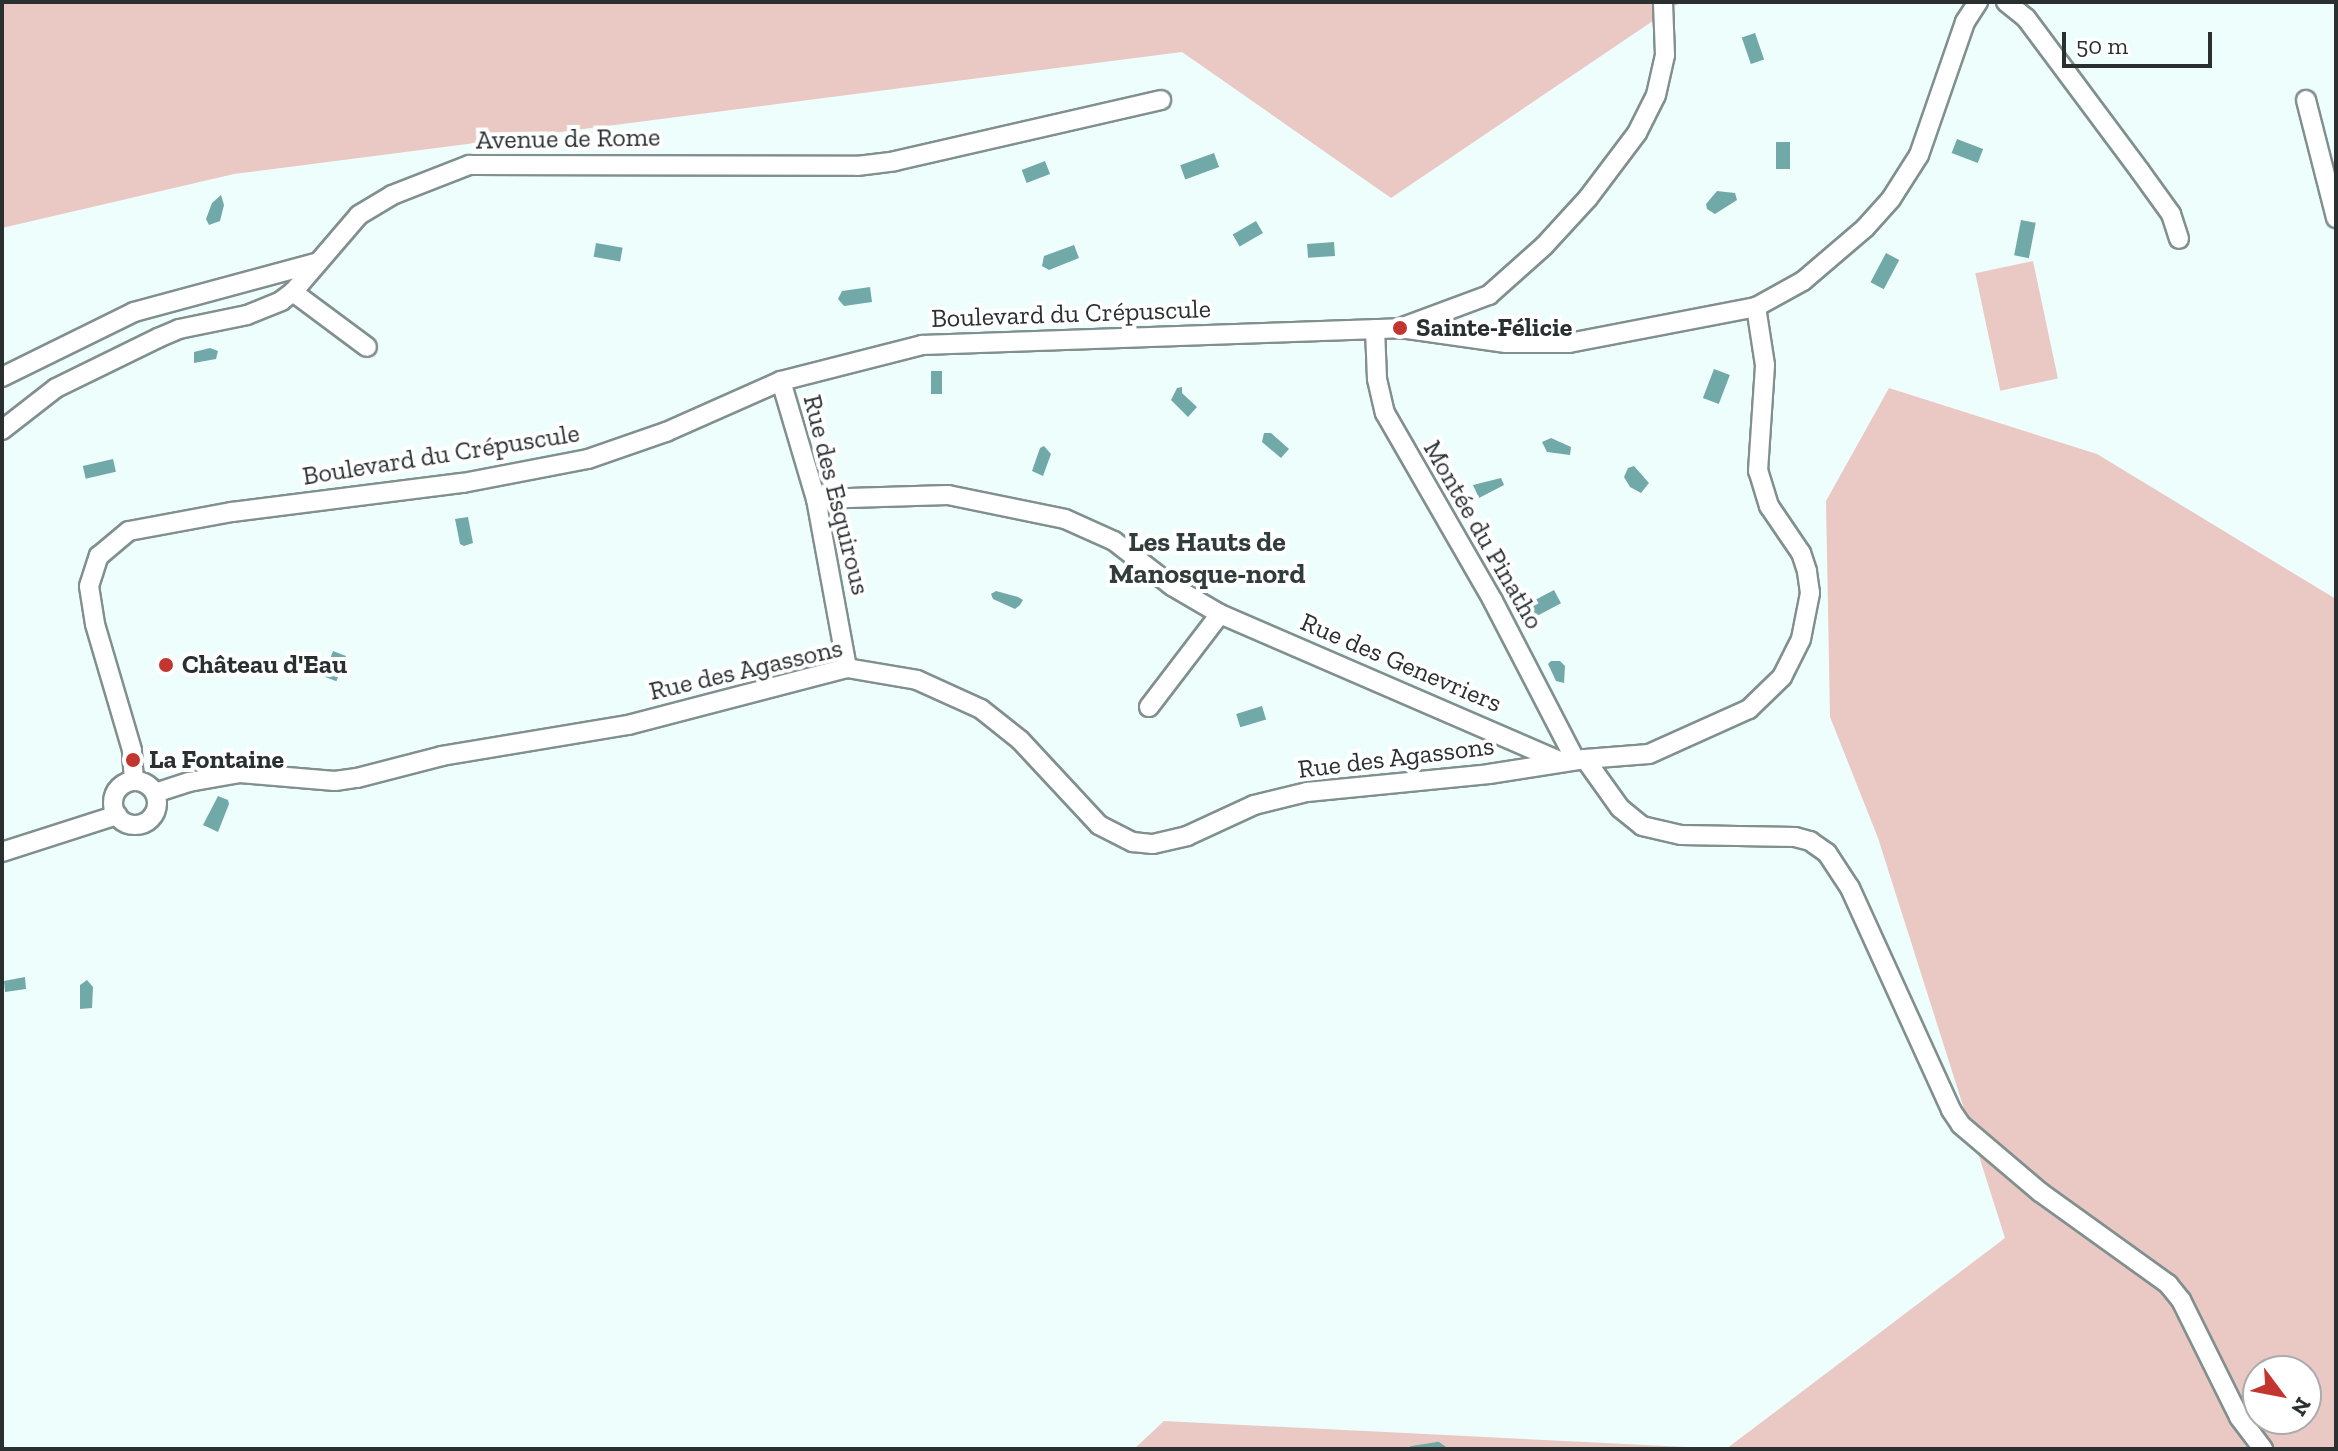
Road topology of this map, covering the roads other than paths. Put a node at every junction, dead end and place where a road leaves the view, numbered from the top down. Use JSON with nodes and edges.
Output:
{"nodes":[{"id":1,"x":1663,"y":2,"type":"edge"},
{"id":2,"x":1978,"y":2,"type":"edge"},
{"id":3,"x":2006,"y":2,"type":"edge"},
{"id":4,"x":1161,"y":100,"type":"dead end"},
{"id":5,"x":2306,"y":100,"type":"dead end"},
{"id":6,"x":2336,"y":218,"type":"edge"},
{"id":7,"x":2179,"y":239,"type":"dead end"},
{"id":8,"x":316,"y":263,"type":"junction"},
{"id":9,"x":293,"y":292,"type":"junction"},
{"id":10,"x":1756,"y":307,"type":"junction"},
{"id":11,"x":1400,"y":328,"type":"junction"},
{"id":12,"x":1375,"y":329,"type":"junction"},
{"id":13,"x":367,"y":347,"type":"dead end"},
{"id":14,"x":2,"y":377,"type":"edge"},
{"id":15,"x":781,"y":381,"type":"junction"},
{"id":16,"x":2,"y":430,"type":"edge"},
{"id":17,"x":816,"y":499,"type":"junction"},
{"id":18,"x":1220,"y":614,"type":"junction"},
{"id":19,"x":847,"y":668,"type":"junction"},
{"id":20,"x":1149,"y":707,"type":"dead end"},
{"id":21,"x":1573,"y":759,"type":"junction"},
{"id":22,"x":134,"y":781,"type":"junction"},
{"id":23,"x":155,"y":793,"type":"junction"},
{"id":24,"x":117,"y":815,"type":"junction"},
{"id":25,"x":2,"y":852,"type":"edge"},
{"id":26,"x":2263,"y":1449,"type":"edge"}],
"edges":[{"from":1,"to":11,"type":"street"},
{"from":2,"to":10,"type":"street"},
{"from":3,"to":7,"type":"street"},
{"from":4,"to":8,"type":"street","name":"Avenue de Rome"},
{"from":5,"to":6,"type":"street"},
{"from":8,"to":9,"type":"street","name":"Avenue de Rome"},
{"from":8,"to":14,"type":"street"},
{"from":9,"to":13,"type":"street"},
{"from":9,"to":16,"type":"street","name":"Avenue de Rome"},
{"from":10,"to":11,"type":"street"},
{"from":10,"to":21,"type":"street","name":"Rue des Agassons"},
{"from":11,"to":12,"type":"street","name":"Boulevard du Crépuscule"},
{"from":12,"to":15,"type":"street","name":"Boulevard du Crépuscule"},
{"from":12,"to":21,"type":"street","name":"Montée du Pinatho"},
{"from":15,"to":17,"type":"street","name":"Rue des Esquirous"},
{"from":15,"to":22,"type":"street","name":"Boulevard du Crépuscule"},
{"from":17,"to":18,"type":"street","name":"Rue des Genevriers"},
{"from":17,"to":19,"type":"street","name":"Rue des Esquirous"},
{"from":18,"to":20,"type":"street"},
{"from":18,"to":21,"type":"street","name":"Rue des Genevriers"},
{"from":19,"to":21,"type":"street","name":"Rue des Agassons"},
{"from":19,"to":23,"type":"street","name":"Rue des Agassons"},
{"from":21,"to":26,"type":"street","name":"Montée du Pinatho"},
{"from":22,"to":23,"type":"street"},
{"from":22,"to":24,"type":"street"},
{"from":23,"to":24,"type":"street"},
{"from":24,"to":25,"type":"street"}]}
